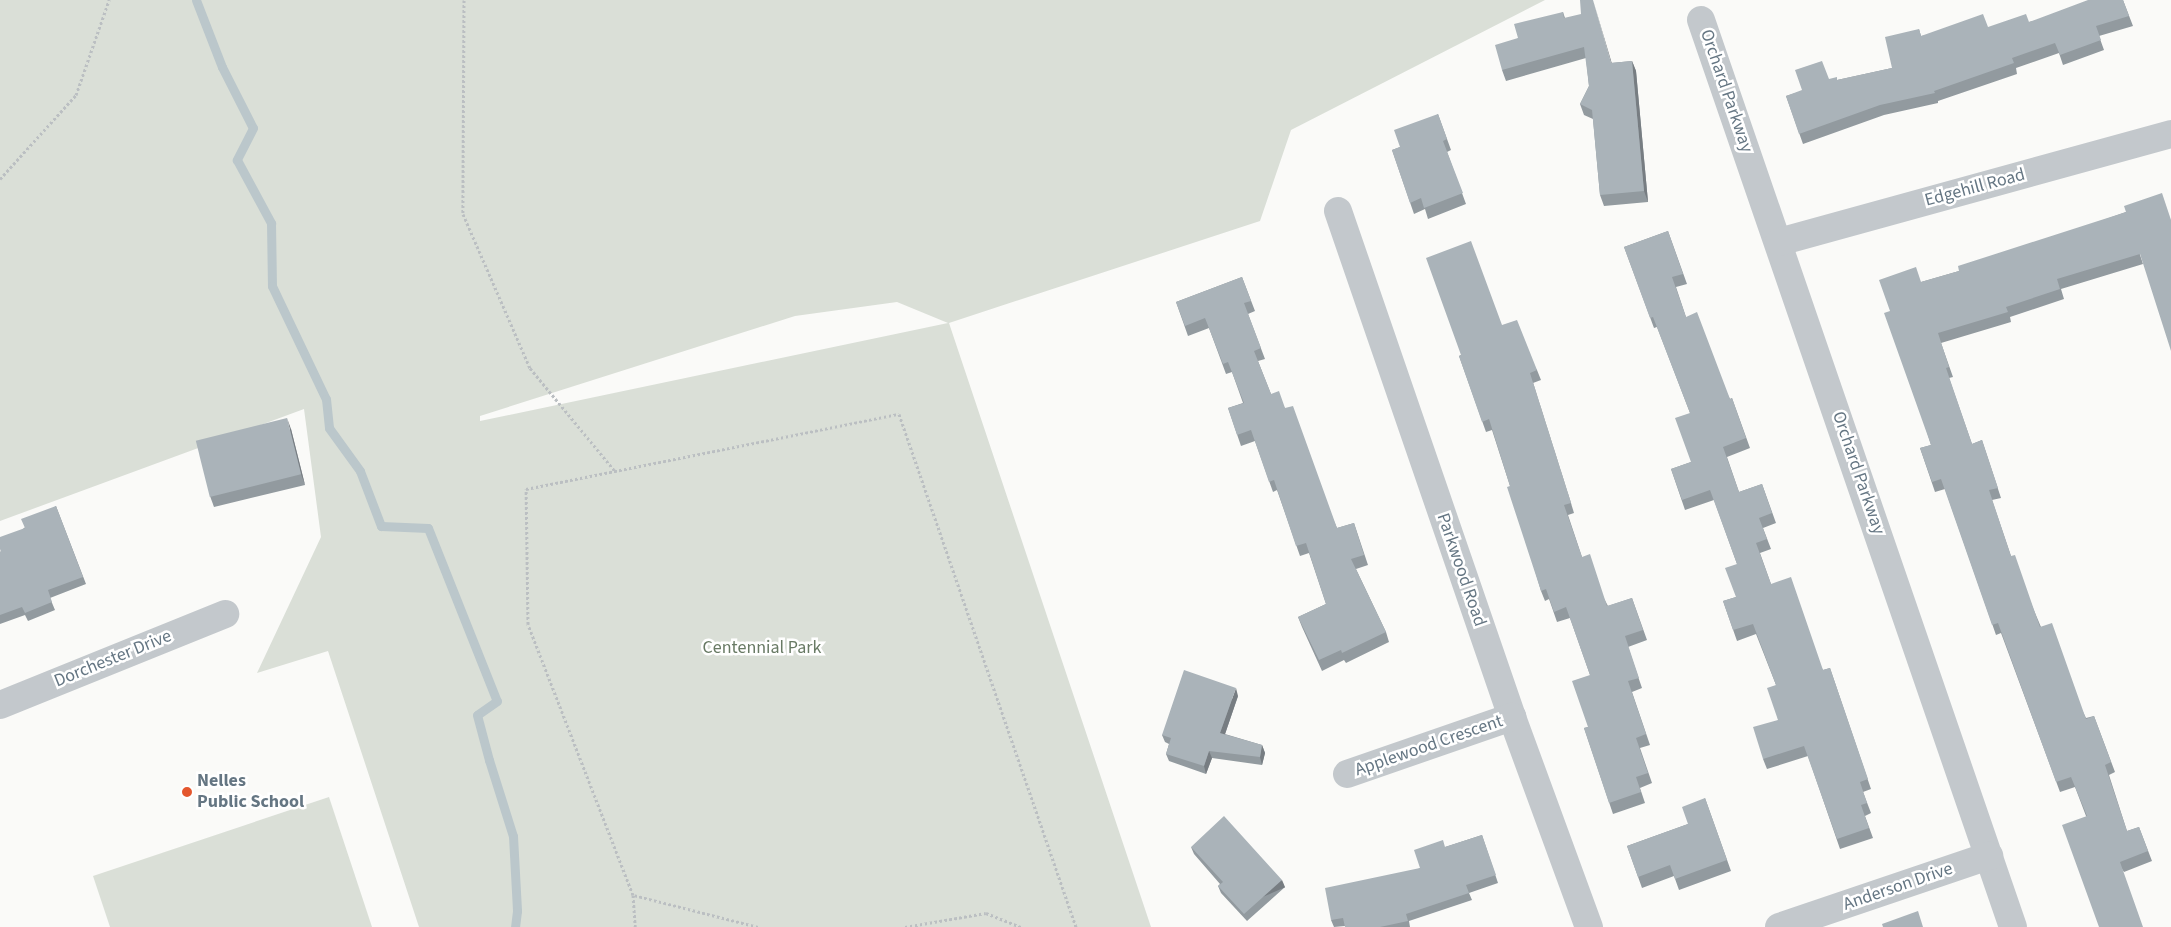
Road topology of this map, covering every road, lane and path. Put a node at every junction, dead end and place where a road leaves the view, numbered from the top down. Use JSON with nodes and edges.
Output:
{"nodes":[{"id":1,"x":109,"y":0,"type":"edge"},
{"id":2,"x":464,"y":0,"type":"edge"},
{"id":3,"x":1701,"y":20,"type":"dead end"},
{"id":4,"x":2171,"y":134,"type":"edge"},
{"id":5,"x":0,"y":179,"type":"edge"},
{"id":6,"x":1338,"y":212,"type":"dead end"},
{"id":7,"x":1779,"y":242,"type":"junction"},
{"id":8,"x":615,"y":471,"type":"junction"},
{"id":9,"x":226,"y":614,"type":"dead end"},
{"id":10,"x":0,"y":705,"type":"edge"},
{"id":11,"x":1512,"y":717,"type":"junction"},
{"id":12,"x":1347,"y":774,"type":"dead end"},
{"id":13,"x":1989,"y":856,"type":"junction"},
{"id":14,"x":633,"y":895,"type":"junction"},
{"id":15,"x":635,"y":927,"type":"edge"},
{"id":16,"x":758,"y":927,"type":"edge"},
{"id":17,"x":905,"y":927,"type":"edge"},
{"id":18,"x":1021,"y":927,"type":"edge"},
{"id":19,"x":1076,"y":927,"type":"edge"},
{"id":20,"x":1589,"y":927,"type":"edge"},
{"id":21,"x":1779,"y":927,"type":"edge"},
{"id":22,"x":2013,"y":927,"type":"edge"}],
"edges":[{"from":1,"to":5,"type":"path"},
{"from":2,"to":8,"type":"path"},
{"from":3,"to":7,"type":"street","name":"Orchard Parkway"},
{"from":4,"to":7,"type":"street","name":"Edgehill Road"},
{"from":6,"to":11,"type":"street","name":"Parkwood Road"},
{"from":7,"to":13,"type":"street","name":"Orchard Parkway"},
{"from":8,"to":14,"type":"path"},
{"from":8,"to":19,"type":"path"},
{"from":9,"to":10,"type":"street","name":"Dorchester Drive"},
{"from":11,"to":12,"type":"street","name":"Applewood Crescent"},
{"from":11,"to":20,"type":"street","name":"Parkwood Road"},
{"from":13,"to":21,"type":"street","name":"Anderson Drive"},
{"from":13,"to":22,"type":"street","name":"Orchard Parkway"},
{"from":14,"to":15,"type":"path"},
{"from":14,"to":16,"type":"path"},
{"from":17,"to":18,"type":"path"}]}
